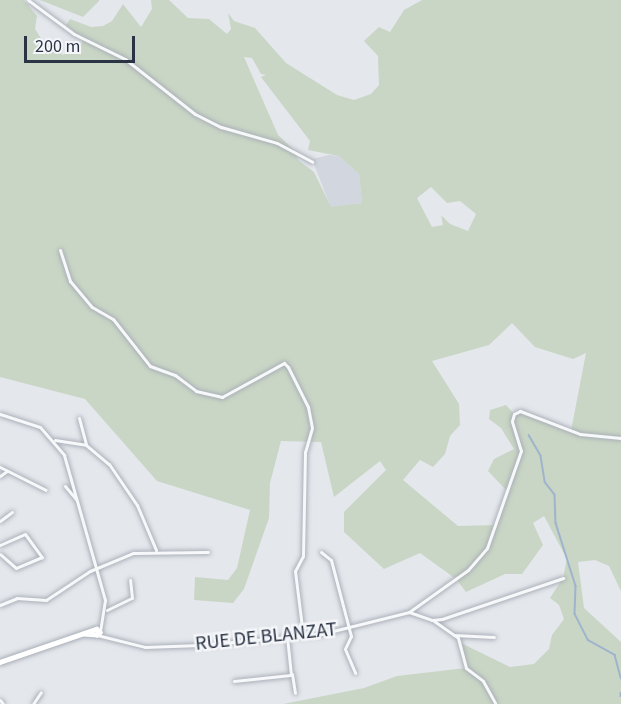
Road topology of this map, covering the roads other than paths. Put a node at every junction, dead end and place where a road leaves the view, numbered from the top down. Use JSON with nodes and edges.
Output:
{"nodes":[{"id":1,"x":28,"y":0,"type":"edge"},
{"id":2,"x":312,"y":162,"type":"dead end"},
{"id":3,"x":60,"y":250,"type":"dead end"},
{"id":4,"x":0,"y":414,"type":"edge"},
{"id":5,"x":79,"y":418,"type":"dead end"},
{"id":6,"x":621,"y":438,"type":"edge"},
{"id":7,"x":55,"y":440,"type":"junction"},
{"id":8,"x":86,"y":445,"type":"junction"},
{"id":9,"x":0,"y":467,"type":"edge"},
{"id":10,"x":7,"y":471,"type":"junction"},
{"id":11,"x":0,"y":476,"type":"edge"},
{"id":12,"x":65,"y":486,"type":"dead end"},
{"id":13,"x":46,"y":490,"type":"dead end"},
{"id":14,"x":77,"y":500,"type":"junction"},
{"id":15,"x":12,"y":512,"type":"dead end"},
{"id":16,"x":0,"y":521,"type":"edge"},
{"id":17,"x":0,"y":545,"type":"edge"},
{"id":18,"x":156,"y":550,"type":"junction"},
{"id":19,"x":208,"y":552,"type":"dead end"},
{"id":20,"x":321,"y":552,"type":"dead end"},
{"id":21,"x":0,"y":554,"type":"edge"},
{"id":22,"x":96,"y":568,"type":"junction"},
{"id":23,"x":562,"y":578,"type":"dead end"},
{"id":24,"x":130,"y":580,"type":"dead end"},
{"id":25,"x":0,"y":605,"type":"edge"},
{"id":26,"x":106,"y":610,"type":"junction"},
{"id":27,"x":409,"y":612,"type":"junction"},
{"id":28,"x":432,"y":620,"type":"junction"},
{"id":29,"x":350,"y":628,"type":"junction"},
{"id":30,"x":97,"y":632,"type":"junction"},
{"id":31,"x":303,"y":635,"type":"junction"},
{"id":32,"x":454,"y":635,"type":"junction"},
{"id":33,"x":287,"y":637,"type":"junction"},
{"id":34,"x":494,"y":637,"type":"dead end"},
{"id":35,"x":0,"y":662,"type":"edge"},
{"id":36,"x":292,"y":672,"type":"junction"},
{"id":37,"x":355,"y":673,"type":"dead end"},
{"id":38,"x":234,"y":681,"type":"dead end"},
{"id":39,"x":41,"y":692,"type":"dead end"},
{"id":40,"x":295,"y":693,"type":"dead end"},
{"id":41,"x":0,"y":700,"type":"edge"},
{"id":42,"x":495,"y":703,"type":"edge"},
{"id":43,"x":3,"y":704,"type":"edge"},
{"id":44,"x":33,"y":704,"type":"edge"}],
"edges":[{"from":1,"to":2,"type":"street"},
{"from":3,"to":31,"type":"street"},
{"from":4,"to":7,"type":"street"},
{"from":5,"to":8,"type":"street"},
{"from":6,"to":27,"type":"street","name":"RUE DE BLANZAT"},
{"from":7,"to":8,"type":"street"},
{"from":7,"to":14,"type":"street"},
{"from":8,"to":18,"type":"street"},
{"from":9,"to":10,"type":"street"},
{"from":10,"to":11,"type":"street"},
{"from":10,"to":13,"type":"street"},
{"from":12,"to":14,"type":"street"},
{"from":14,"to":22,"type":"street"},
{"from":15,"to":16,"type":"street"},
{"from":17,"to":21,"type":"street"},
{"from":18,"to":19,"type":"street"},
{"from":18,"to":22,"type":"street"},
{"from":20,"to":29,"type":"street"},
{"from":22,"to":25,"type":"street"},
{"from":22,"to":26,"type":"street"},
{"from":23,"to":28,"type":"street"},
{"from":24,"to":26,"type":"street"},
{"from":26,"to":30,"type":"street"},
{"from":27,"to":28,"type":"street"},
{"from":27,"to":29,"type":"street","name":"RUE DE BLANZAT"},
{"from":28,"to":32,"type":"street"},
{"from":29,"to":31,"type":"street","name":"RUE DE BLANZAT"},
{"from":29,"to":37,"type":"street"},
{"from":30,"to":33,"type":"street","name":"RUE DE BLANZAT"},
{"from":30,"to":35,"type":"street","name":"RUE DE BLANZAT"},
{"from":31,"to":33,"type":"street","name":"RUE DE BLANZAT"},
{"from":32,"to":34,"type":"street"},
{"from":32,"to":42,"type":"street"},
{"from":33,"to":36,"type":"street"},
{"from":36,"to":38,"type":"street"},
{"from":36,"to":40,"type":"street"},
{"from":39,"to":44,"type":"street"},
{"from":41,"to":43,"type":"street"}]}
